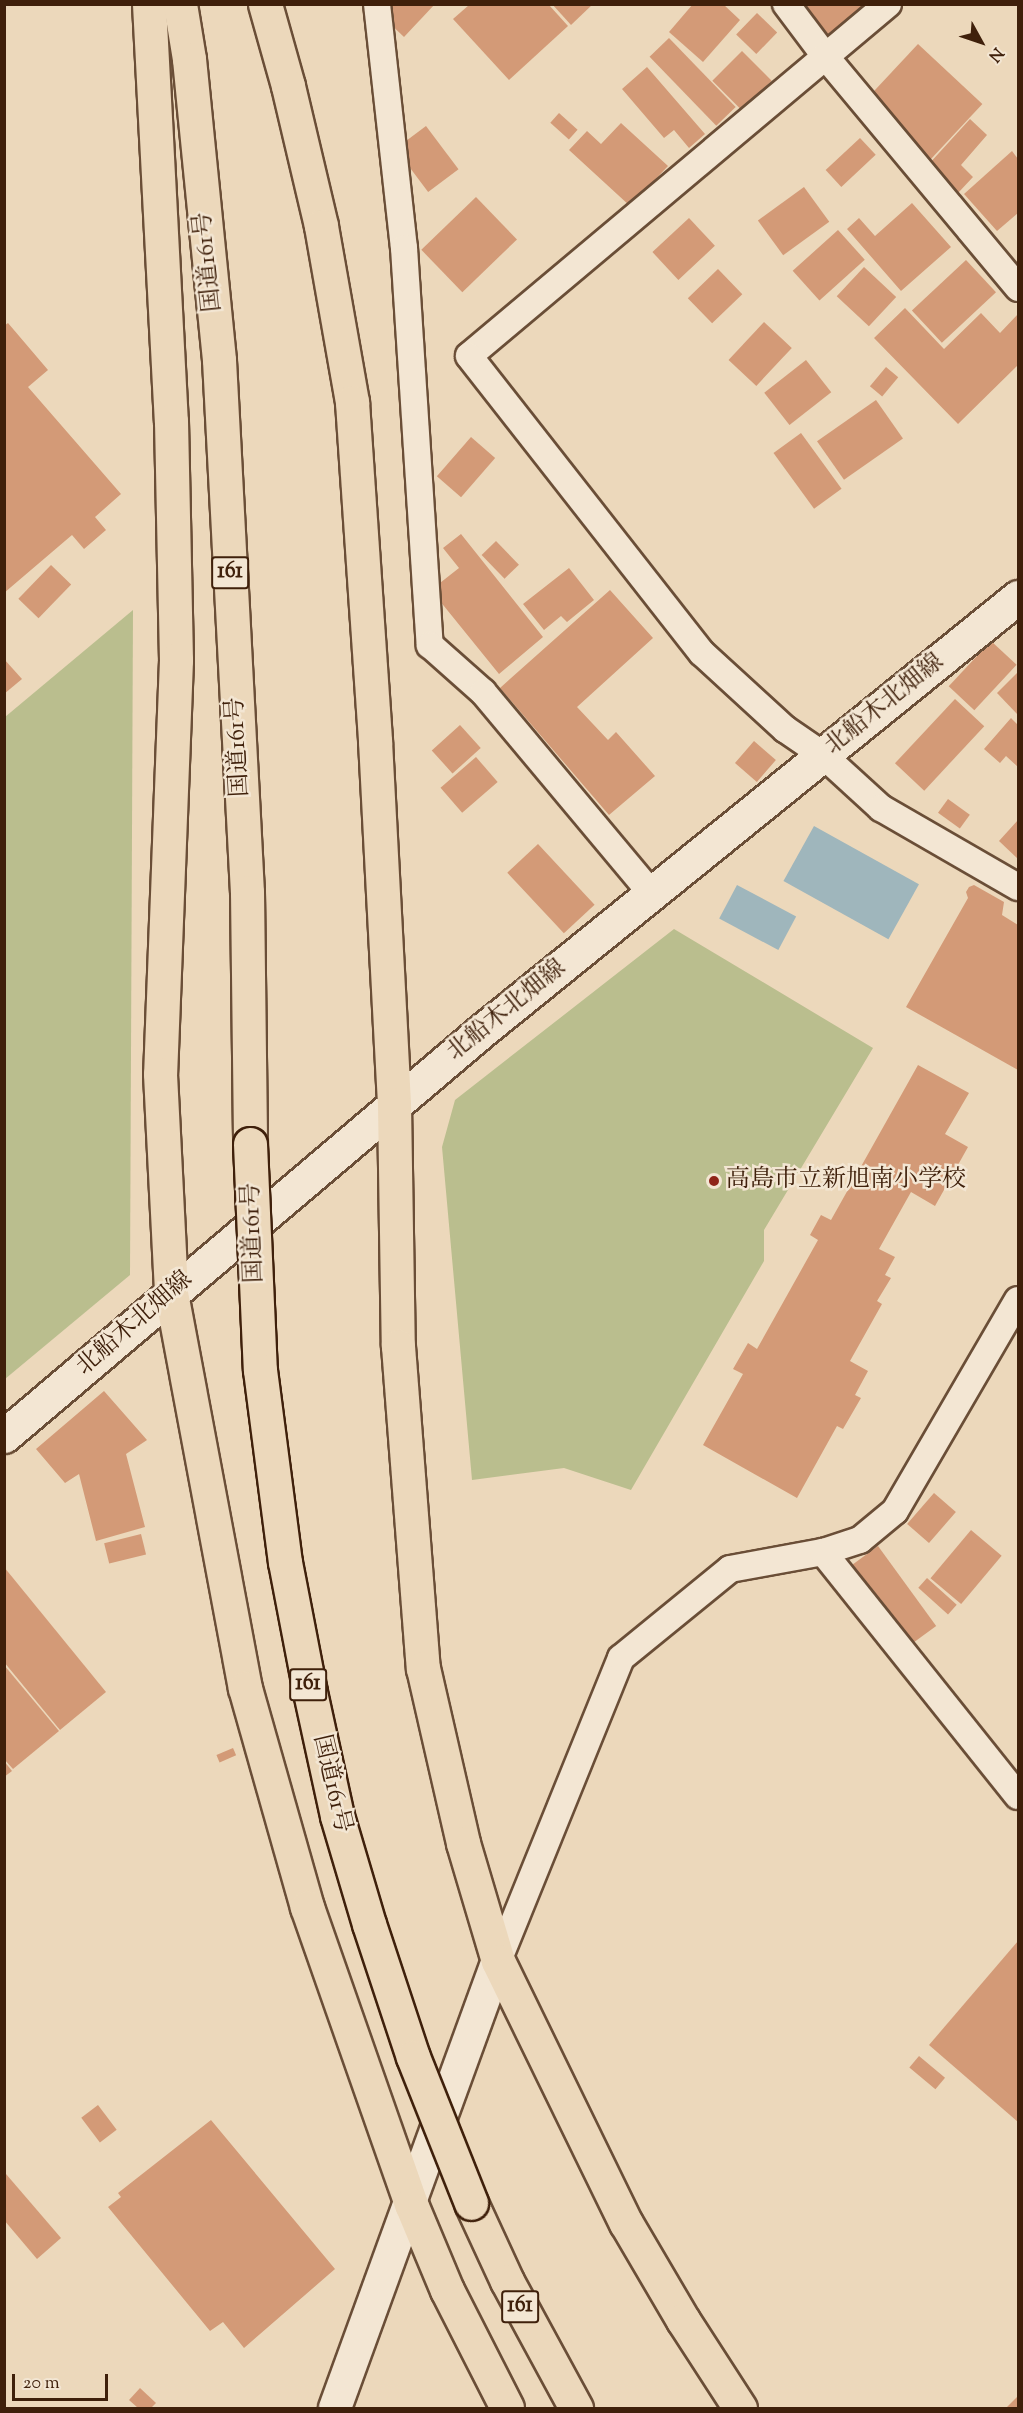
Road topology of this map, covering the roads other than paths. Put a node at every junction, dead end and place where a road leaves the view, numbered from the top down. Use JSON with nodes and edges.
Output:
{"nodes":[{"id":1,"x":149,"y":4,"type":"edge"},
{"id":2,"x":180,"y":4,"type":"edge"},
{"id":3,"x":265,"y":4,"type":"edge"},
{"id":4,"x":377,"y":4,"type":"edge"},
{"id":5,"x":786,"y":4,"type":"edge"},
{"id":6,"x":888,"y":4,"type":"edge"},
{"id":7,"x":825,"y":56,"type":"junction"},
{"id":8,"x":1018,"y":288,"type":"edge"},
{"id":9,"x":1018,"y":597,"type":"edge"},
{"id":10,"x":823,"y":755,"type":"junction"},
{"id":11,"x":1018,"y":887,"type":"edge"},
{"id":12,"x":652,"y":894,"type":"junction"},
{"id":13,"x":394,"y":1104,"type":"junction"},
{"id":14,"x":171,"y":1293,"type":"junction"},
{"id":15,"x":1018,"y":1300,"type":"edge"},
{"id":16,"x":4,"y":1436,"type":"edge"},
{"id":17,"x":823,"y":1552,"type":"junction"},
{"id":18,"x":1018,"y":1796,"type":"edge"},
{"id":19,"x":498,"y":1960,"type":"junction"},
{"id":20,"x":411,"y":2204,"type":"junction"},
{"id":21,"x":335,"y":2409,"type":"edge"},
{"id":22,"x":507,"y":2409,"type":"edge"},
{"id":23,"x":576,"y":2409,"type":"edge"},
{"id":24,"x":740,"y":2409,"type":"edge"}],
"edges":[{"from":1,"to":14,"type":"highway"},
{"from":2,"to":23,"type":"highway","name":"国道161号","number":"161","bridge":true},
{"from":3,"to":13,"type":"highway"},
{"from":4,"to":12,"type":"street"},
{"from":5,"to":7,"type":"street"},
{"from":6,"to":7,"type":"street"},
{"from":7,"to":8,"type":"street"},
{"from":7,"to":10,"type":"street"},
{"from":9,"to":10,"type":"main road","name":"北船木北畑線"},
{"from":10,"to":11,"type":"street"},
{"from":10,"to":12,"type":"main road","name":"北船木北畑線"},
{"from":12,"to":13,"type":"main road","name":"北船木北畑線"},
{"from":13,"to":14,"type":"main road","name":"北船木北畑線"},
{"from":13,"to":19,"type":"highway"},
{"from":14,"to":16,"type":"main road","name":"北船木北畑線"},
{"from":14,"to":20,"type":"highway"},
{"from":15,"to":17,"type":"street"},
{"from":17,"to":18,"type":"street"},
{"from":17,"to":19,"type":"street"},
{"from":19,"to":20,"type":"street"},
{"from":19,"to":24,"type":"highway"},
{"from":20,"to":21,"type":"street"},
{"from":20,"to":22,"type":"highway"}]}
